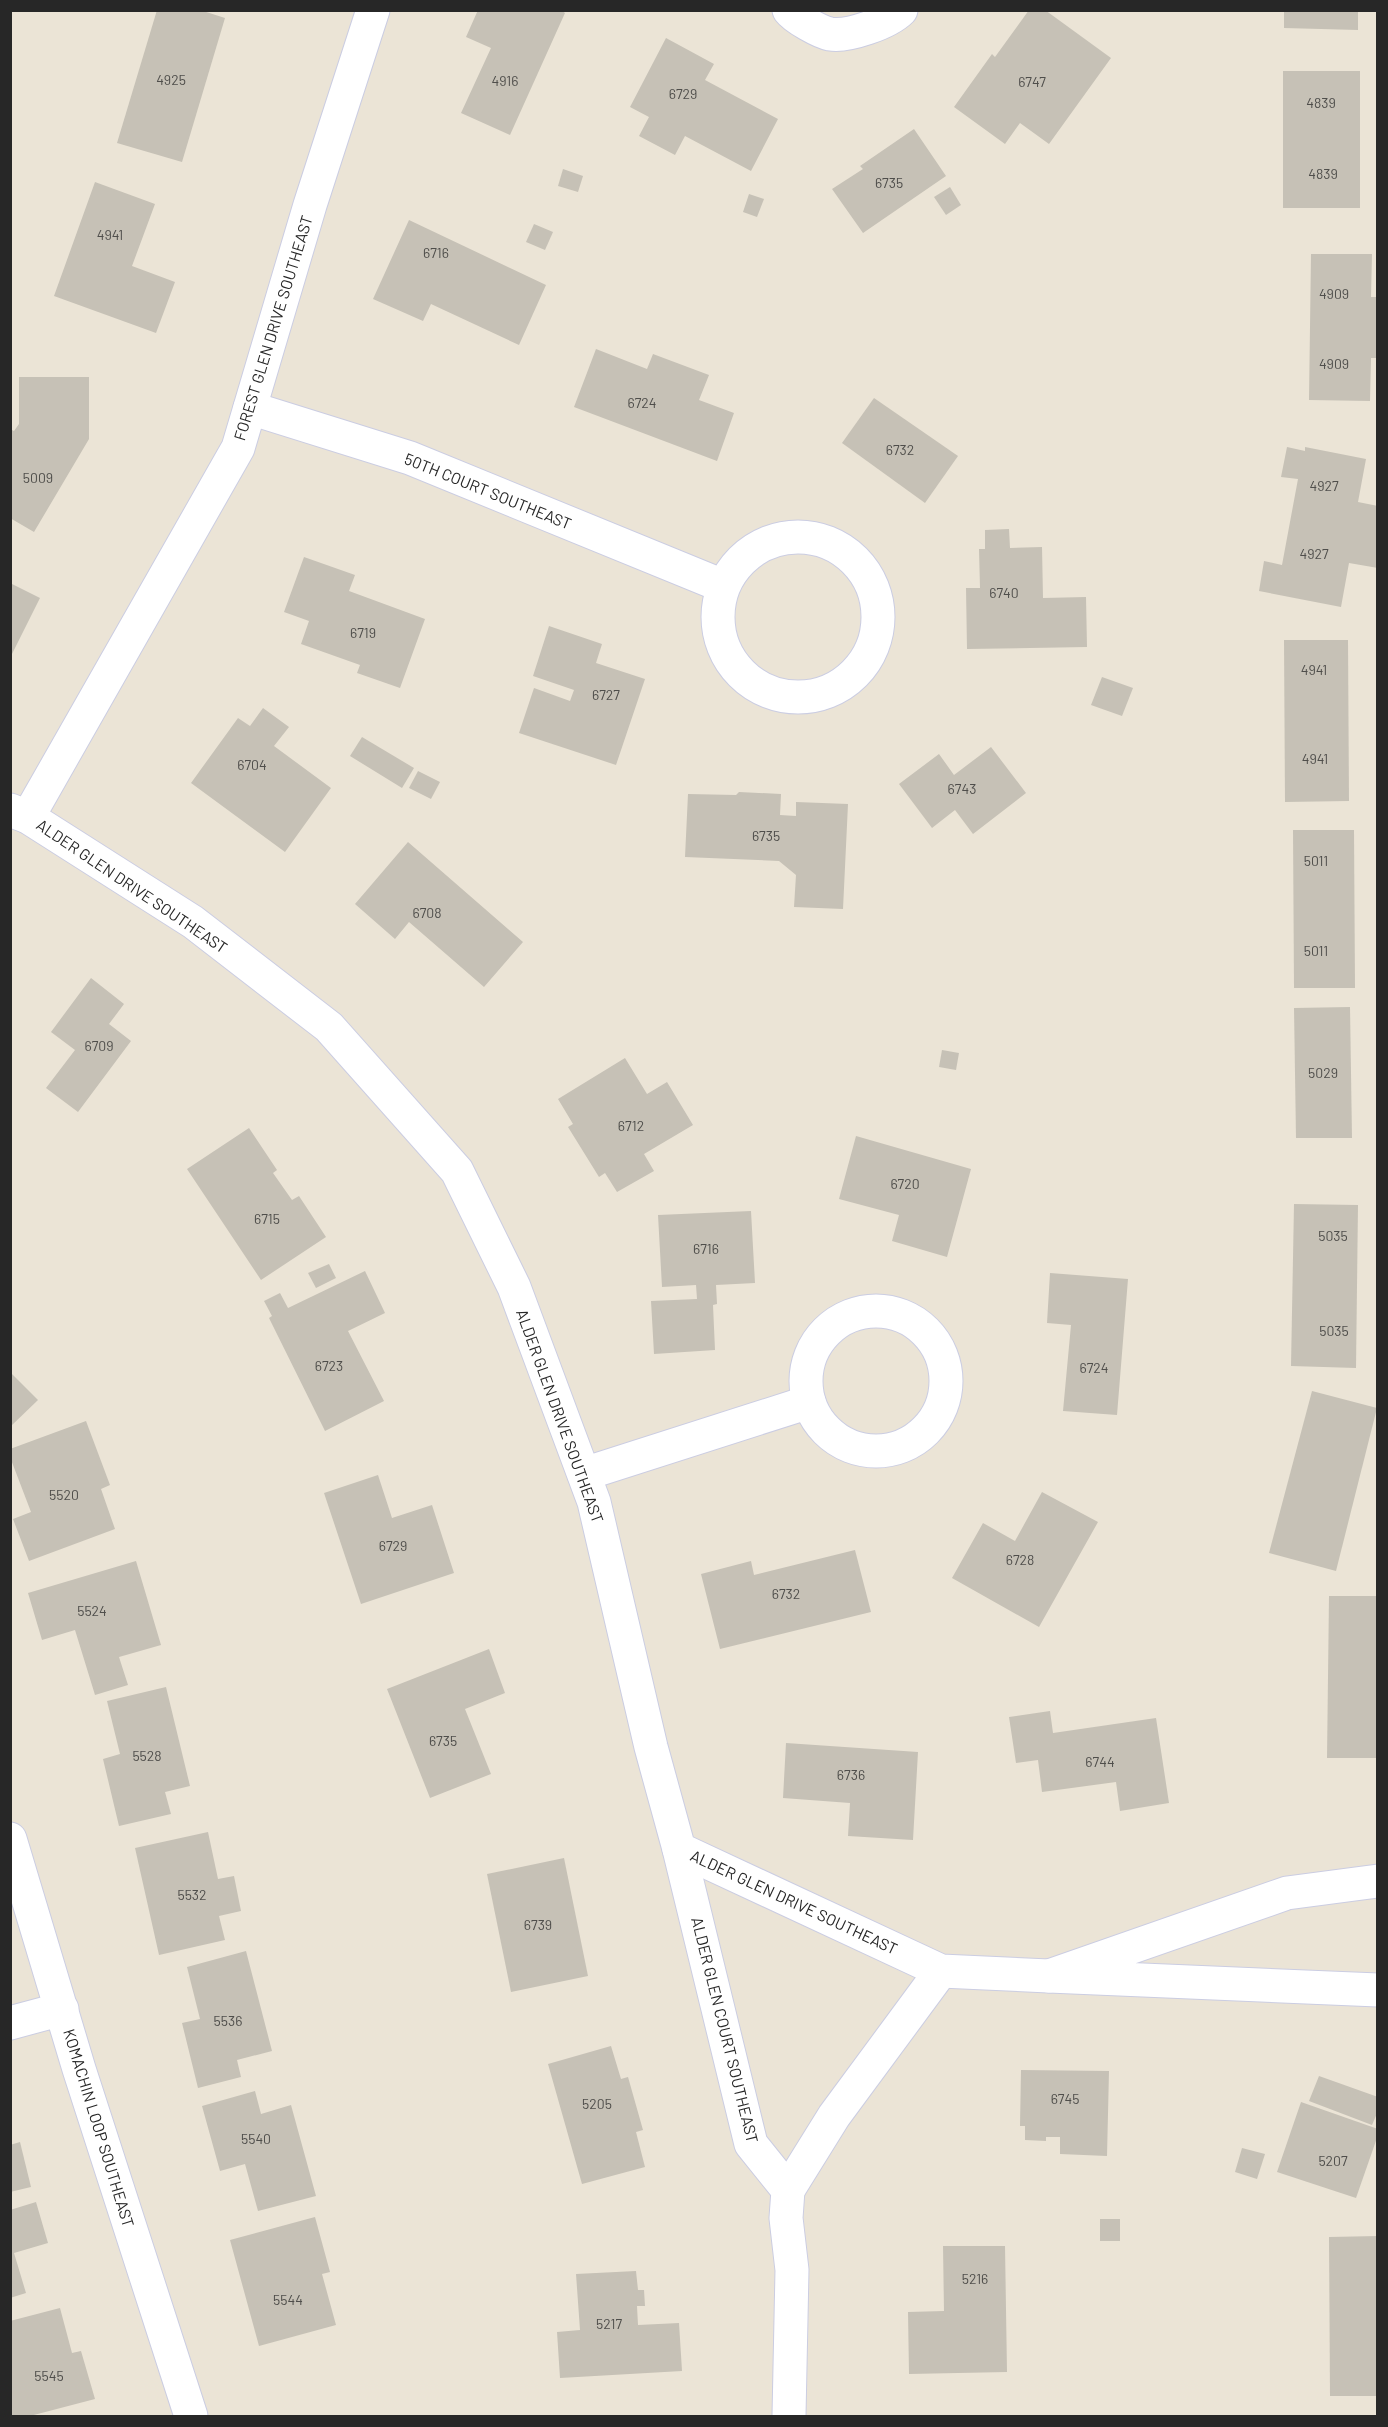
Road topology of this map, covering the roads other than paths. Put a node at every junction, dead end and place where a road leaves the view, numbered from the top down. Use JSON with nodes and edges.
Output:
{"nodes":[{"id":1,"x":373,"y":10,"type":"edge"},
{"id":2,"x":789,"y":10,"type":"edge"},
{"id":3,"x":901,"y":10,"type":"edge"},
{"id":4,"x":249,"y":408,"type":"junction"},
{"id":5,"x":723,"y":586,"type":"junction"},
{"id":6,"x":19,"y":814,"type":"edge"},
{"id":7,"x":809,"y":1402,"type":"junction"},
{"id":8,"x":584,"y":1474,"type":"junction"},
{"id":9,"x":10,"y":1839,"type":"edge"},
{"id":10,"x":679,"y":1849,"type":"junction"},
{"id":11,"x":1377,"y":1881,"type":"edge"},
{"id":12,"x":941,"y":1971,"type":"junction"},
{"id":13,"x":1048,"y":1976,"type":"junction"},
{"id":14,"x":1377,"y":1990,"type":"edge"},
{"id":15,"x":62,"y":2009,"type":"junction"},
{"id":16,"x":10,"y":2023,"type":"edge"},
{"id":17,"x":788,"y":2190,"type":"junction"},
{"id":18,"x":191,"y":2416,"type":"edge"},
{"id":19,"x":789,"y":2416,"type":"edge"}],
"edges":[{"from":1,"to":4,"type":"street","name":"FOREST GLEN DRIVE SOUTHEAST"},
{"from":2,"to":3,"type":"street"},
{"from":4,"to":5,"type":"street","name":"50TH COURT SOUTHEAST"},
{"from":4,"to":6,"type":"street","name":"FOREST GLEN DRIVE SOUTHEAST"},
{"from":5,"to":5,"type":"street"},
{"from":6,"to":8,"type":"street","name":"ALDER GLEN DRIVE SOUTHEAST"},
{"from":7,"to":7,"type":"street"},
{"from":7,"to":8,"type":"street"},
{"from":8,"to":10,"type":"street","name":"ALDER GLEN DRIVE SOUTHEAST"},
{"from":9,"to":15,"type":"street","name":"KOMACHIN LOOP SOUTHEAST"},
{"from":10,"to":12,"type":"street","name":"ALDER GLEN DRIVE SOUTHEAST"},
{"from":10,"to":17,"type":"street","name":"ALDER GLEN COURT SOUTHEAST"},
{"from":11,"to":13,"type":"street","name":"ALDER GLEN DRIVE SOUTHEAST"},
{"from":12,"to":13,"type":"street","name":"ALDER GLEN DRIVE SOUTHEAST"},
{"from":12,"to":17,"type":"street"},
{"from":13,"to":14,"type":"street","name":"ALDER GLEN DRIVE SOUTHEAST"},
{"from":15,"to":16,"type":"street"},
{"from":15,"to":18,"type":"street","name":"KOMACHIN LOOP SOUTHEAST"},
{"from":17,"to":19,"type":"street"}]}
